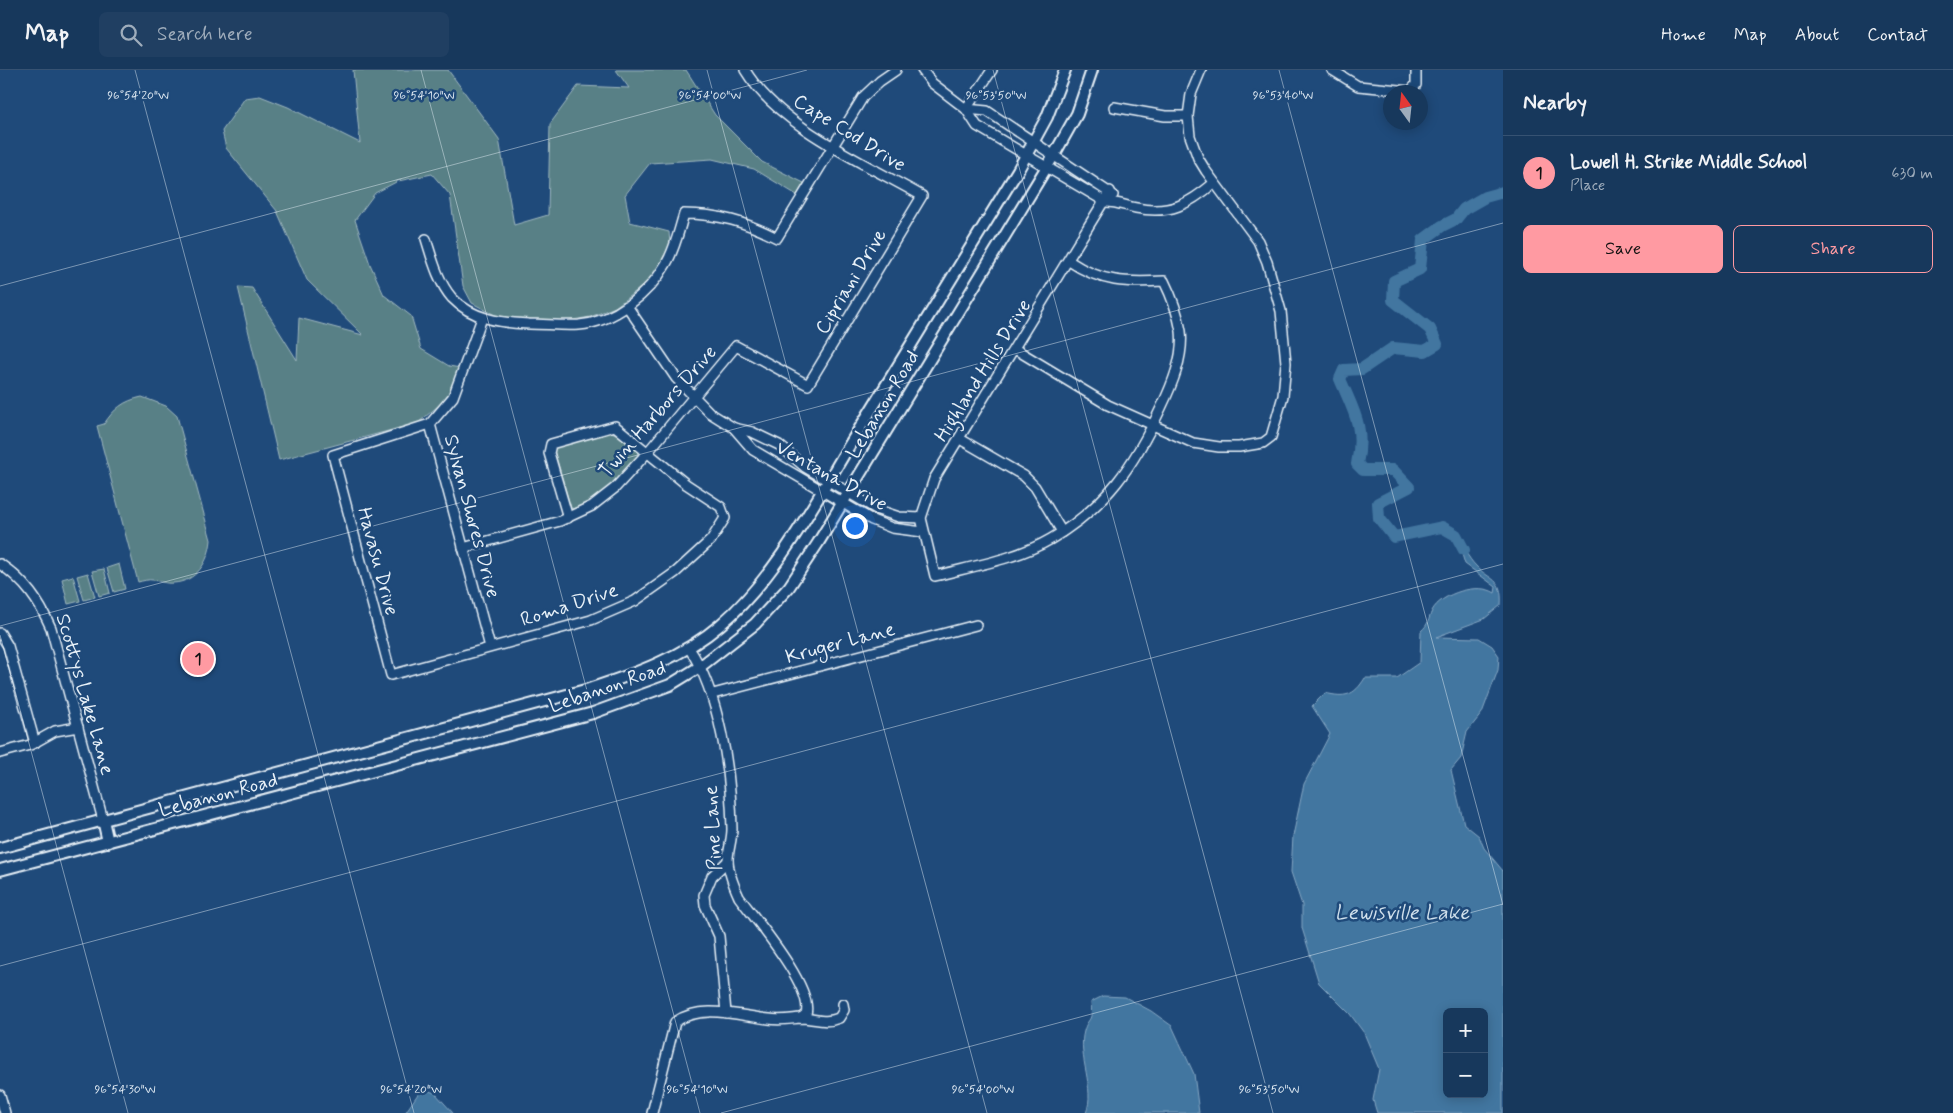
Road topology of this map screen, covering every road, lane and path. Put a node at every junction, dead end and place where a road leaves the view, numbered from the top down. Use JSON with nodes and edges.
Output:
{"nodes":[{"id":1,"x":745,"y":70,"type":"edge"},
{"id":2,"x":896,"y":70,"type":"edge"},
{"id":3,"x":922,"y":70,"type":"edge"},
{"id":4,"x":992,"y":70,"type":"edge"},
{"id":5,"x":1065,"y":70,"type":"edge"},
{"id":6,"x":1092,"y":70,"type":"edge"},
{"id":7,"x":1201,"y":70,"type":"edge"},
{"id":8,"x":1332,"y":70,"type":"edge"},
{"id":9,"x":1416,"y":70,"type":"edge"},
{"id":10,"x":1114,"y":107,"type":"dead end"},
{"id":11,"x":966,"y":108,"type":"junction"},
{"id":12,"x":1188,"y":116,"type":"junction"},
{"id":13,"x":1033,"y":142,"type":"junction"},
{"id":14,"x":833,"y":145,"type":"junction"},
{"id":15,"x":1027,"y":154,"type":"junction"},
{"id":16,"x":1054,"y":155,"type":"junction"},
{"id":17,"x":1048,"y":166,"type":"junction"},
{"id":18,"x":1214,"y":182,"type":"junction"},
{"id":19,"x":1110,"y":191,"type":"junction"},
{"id":20,"x":922,"y":196,"type":"joint"},
{"id":21,"x":1106,"y":202,"type":"junction"},
{"id":22,"x":1120,"y":203,"type":"junction"},
{"id":23,"x":426,"y":239,"type":"dead end"},
{"id":24,"x":1069,"y":261,"type":"junction"},
{"id":25,"x":627,"y":306,"type":"junction"},
{"id":26,"x":482,"y":318,"type":"junction"},
{"id":27,"x":736,"y":346,"type":"joint"},
{"id":28,"x":1015,"y":349,"type":"junction"},
{"id":29,"x":692,"y":396,"type":"junction"},
{"id":30,"x":430,"y":424,"type":"junction"},
{"id":31,"x":1153,"y":424,"type":"junction"},
{"id":32,"x":734,"y":428,"type":"junction"},
{"id":33,"x":960,"y":438,"type":"junction"},
{"id":34,"x":647,"y":453,"type":"junction"},
{"id":35,"x":828,"y":480,"type":"junction"},
{"id":36,"x":849,"y":491,"type":"junction"},
{"id":37,"x":821,"y":492,"type":"junction"},
{"id":38,"x":842,"y":504,"type":"junction"},
{"id":39,"x":568,"y":518,"type":"junction"},
{"id":40,"x":921,"y":518,"type":"junction"},
{"id":41,"x":923,"y":532,"type":"junction"},
{"id":42,"x":1062,"y":532,"type":"junction"},
{"id":43,"x":463,"y":548,"type":"junction"},
{"id":44,"x":0,"y":564,"type":"edge"},
{"id":45,"x":976,"y":625,"type":"dead end"},
{"id":46,"x":0,"y":632,"type":"edge"},
{"id":47,"x":490,"y":647,"type":"junction"},
{"id":48,"x":689,"y":648,"type":"junction"},
{"id":49,"x":701,"y":666,"type":"junction"},
{"id":50,"x":391,"y":675,"type":"joint"},
{"id":51,"x":712,"y":694,"type":"junction"},
{"id":52,"x":78,"y":727,"type":"junction"},
{"id":53,"x":35,"y":743,"type":"junction"},
{"id":54,"x":0,"y":753,"type":"edge"},
{"id":55,"x":103,"y":820,"type":"junction"},
{"id":56,"x":108,"y":842,"type":"junction"},
{"id":57,"x":0,"y":848,"type":"edge"},
{"id":58,"x":728,"y":861,"type":"junction"},
{"id":59,"x":0,"y":870,"type":"edge"},
{"id":60,"x":843,"y":1004,"type":"dead end"},
{"id":61,"x":726,"y":1014,"type":"junction"},
{"id":62,"x":801,"y":1018,"type":"junction"},
{"id":63,"x":0,"y":1095,"type":"edge"},
{"id":64,"x":5,"y":1113,"type":"edge"},
{"id":65,"x":652,"y":1113,"type":"edge"}],
"edges":[{"from":1,"to":14,"type":"street","name":"Cape Cod Drive"},
{"from":2,"to":14,"type":"street"},
{"from":3,"to":11,"type":"street"},
{"from":4,"to":11,"type":"street"},
{"from":5,"to":13,"type":"main road","name":"Lebanon Road"},
{"from":6,"to":16,"type":"main road","name":"Lebanon Road"},
{"from":7,"to":12,"type":"street"},
{"from":8,"to":9,"type":"street"},
{"from":10,"to":12,"type":"street"},
{"from":11,"to":13,"type":"street"},
{"from":11,"to":15,"type":"street"},
{"from":12,"to":18,"type":"street"},
{"from":13,"to":15,"type":"main road","name":"Lebanon Road"},
{"from":13,"to":16,"type":"street"},
{"from":14,"to":20,"type":"street","name":"Cape Cod Drive"},
{"from":14,"to":25,"type":"street"},
{"from":15,"to":17,"type":"street"},
{"from":15,"to":35,"type":"main road","name":"Lebanon Road"},
{"from":16,"to":17,"type":"main road","name":"Lebanon Road"},
{"from":16,"to":19,"type":"street"},
{"from":17,"to":21,"type":"street"},
{"from":17,"to":36,"type":"main road","name":"Lebanon Road"},
{"from":18,"to":22,"type":"street"},
{"from":18,"to":31,"type":"street"},
{"from":19,"to":21,"type":"street","name":"Highland Hills Drive"},
{"from":19,"to":22,"type":"street"},
{"from":20,"to":27,"type":"street","name":"Cipriani Drive"},
{"from":21,"to":22,"type":"street"},
{"from":21,"to":24,"type":"street","name":"Highland Hills Drive"},
{"from":23,"to":26,"type":"street"},
{"from":24,"to":28,"type":"street","name":"Highland Hills Drive"},
{"from":24,"to":31,"type":"street"},
{"from":25,"to":26,"type":"street"},
{"from":25,"to":29,"type":"street","name":"Ventana Drive"},
{"from":26,"to":30,"type":"street"},
{"from":27,"to":29,"type":"street","name":"Twin Harbors Drive"},
{"from":28,"to":31,"type":"street"},
{"from":28,"to":33,"type":"street","name":"Highland Hills Drive"},
{"from":29,"to":32,"type":"street","name":"Ventana Drive"},
{"from":29,"to":34,"type":"street","name":"Twin Harbors Drive"},
{"from":30,"to":43,"type":"street","name":"Sylvan Shores Drive"},
{"from":30,"to":50,"type":"street","name":"Havasu Drive"},
{"from":31,"to":42,"type":"street"},
{"from":32,"to":35,"type":"street","name":"Ventana Drive"},
{"from":32,"to":37,"type":"street","name":"Ventana Drive"},
{"from":33,"to":40,"type":"street","name":"Highland Hills Drive"},
{"from":33,"to":42,"type":"street"},
{"from":34,"to":39,"type":"street","name":"Twin Harbors Drive"},
{"from":34,"to":39,"type":"street"},
{"from":34,"to":47,"type":"street","name":"Roma Drive"},
{"from":35,"to":36,"type":"street","name":"Ventana Drive"},
{"from":35,"to":37,"type":"main road","name":"Lebanon Road"},
{"from":36,"to":38,"type":"main road","name":"Lebanon Road"},
{"from":36,"to":40,"type":"street","name":"Ventana Drive"},
{"from":37,"to":38,"type":"street","name":"Ventana Drive"},
{"from":37,"to":48,"type":"main road","name":"Lebanon Road"},
{"from":38,"to":41,"type":"street","name":"Ventana Drive"},
{"from":38,"to":49,"type":"main road","name":"Lebanon Road"},
{"from":39,"to":43,"type":"street","name":"Twin Harbors Drive"},
{"from":40,"to":41,"type":"street","name":"Highland Hills Drive"},
{"from":41,"to":42,"type":"street","name":"Highland Hills Drive"},
{"from":43,"to":47,"type":"street","name":"Sylvan Shores Drive"},
{"from":44,"to":52,"type":"street","name":"Scottys Lake Lane"},
{"from":45,"to":51,"type":"street","name":"Kruger Lane"},
{"from":46,"to":53,"type":"street"},
{"from":47,"to":50,"type":"street","name":"Roma Drive"},
{"from":48,"to":49,"type":"street","name":"Pine Lane"},
{"from":48,"to":55,"type":"main road","name":"Lebanon Road"},
{"from":49,"to":51,"type":"street","name":"Pine Lane"},
{"from":49,"to":56,"type":"main road","name":"Lebanon Road"},
{"from":51,"to":58,"type":"street","name":"Pine Lane"},
{"from":52,"to":53,"type":"street"},
{"from":52,"to":55,"type":"street","name":"Scottys Lake Lane"},
{"from":53,"to":54,"type":"street"},
{"from":55,"to":56,"type":"main road"},
{"from":55,"to":57,"type":"main road","name":"Lebanon Road"},
{"from":56,"to":59,"type":"main road","name":"Lebanon Road"},
{"from":58,"to":61,"type":"street"},
{"from":58,"to":62,"type":"street","name":"Pine Lane"},
{"from":60,"to":62,"type":"street"},
{"from":61,"to":62,"type":"street"},
{"from":61,"to":65,"type":"street"},
{"from":63,"to":64,"type":"street"}]}
